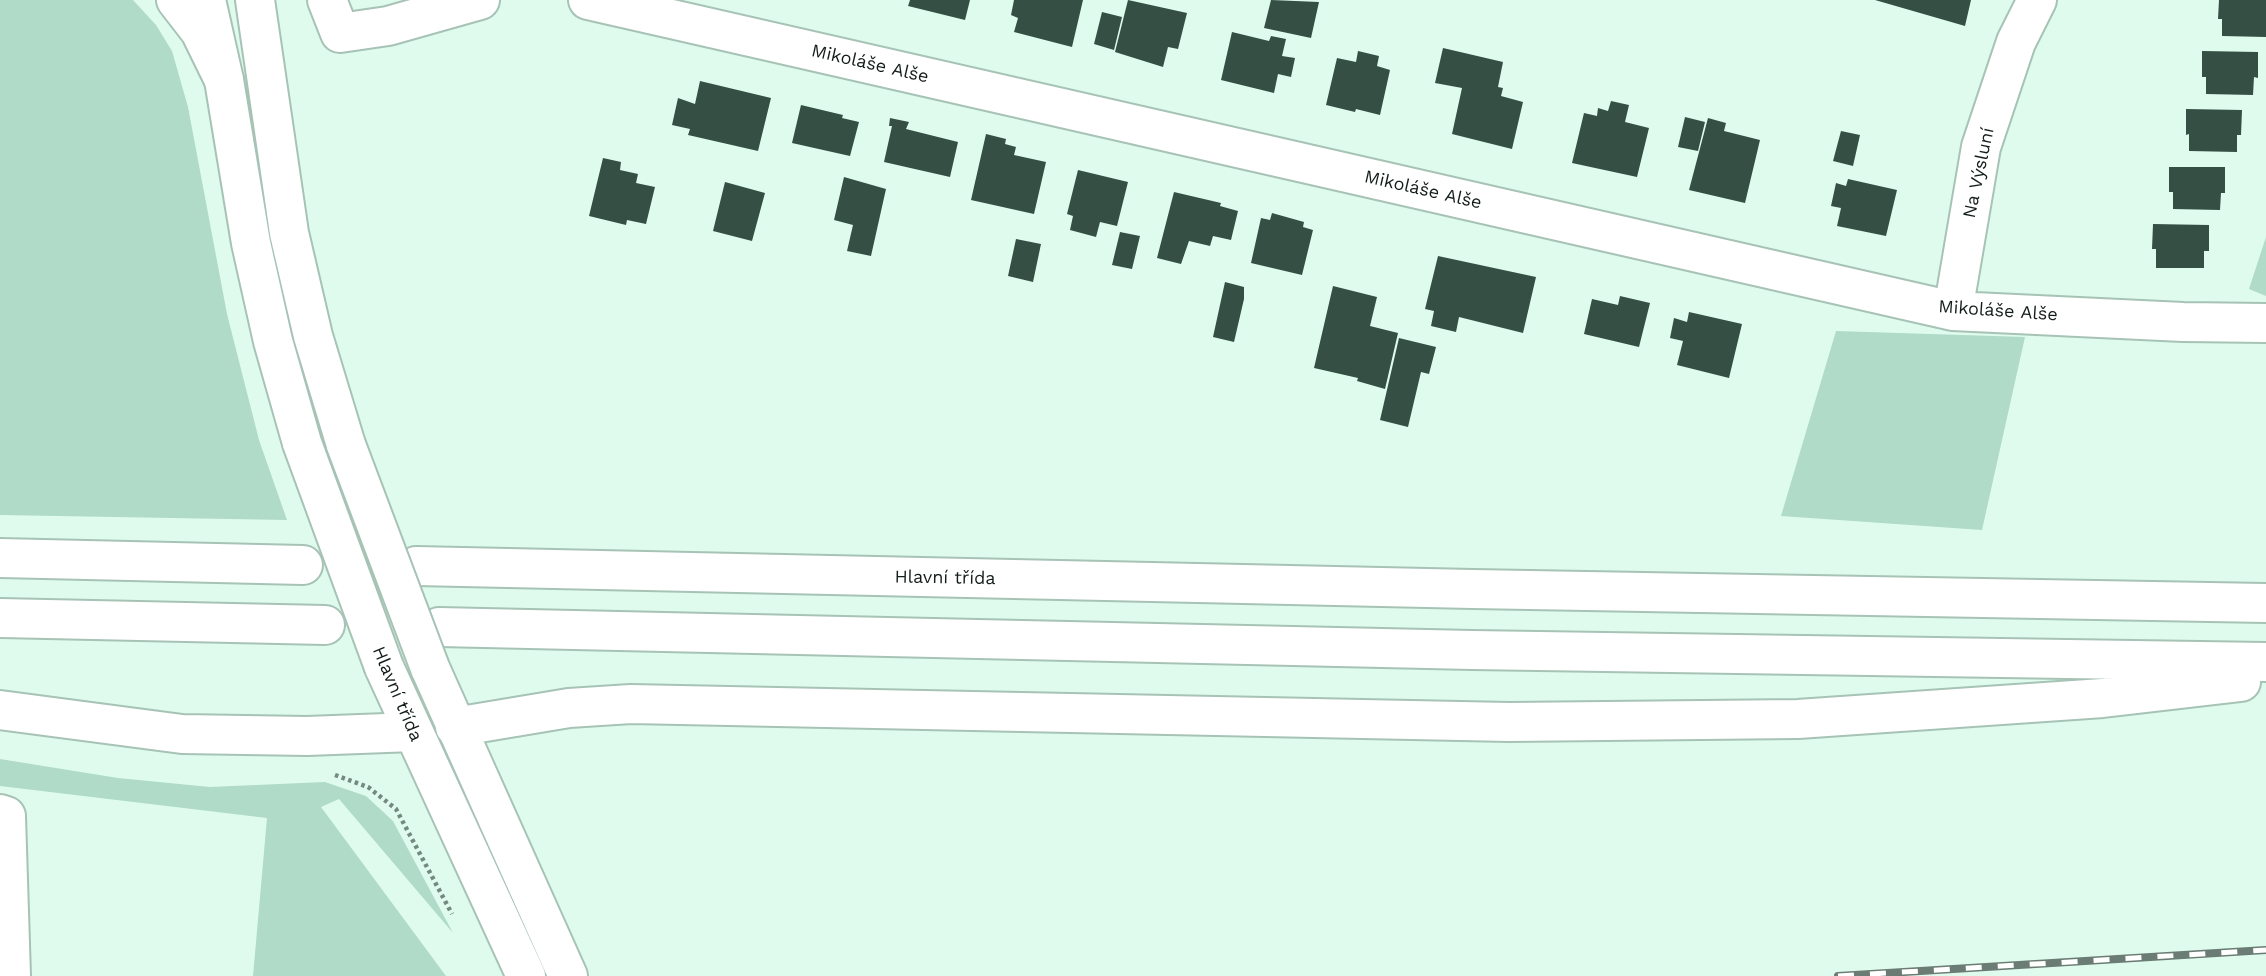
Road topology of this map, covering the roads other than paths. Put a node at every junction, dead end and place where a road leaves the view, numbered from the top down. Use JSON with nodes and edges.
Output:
{"nodes":[{"id":1,"x":176,"y":0,"type":"edge"},
{"id":2,"x":206,"y":0,"type":"edge"},
{"id":3,"x":256,"y":0,"type":"edge"},
{"id":4,"x":480,"y":0,"type":"edge"},
{"id":5,"x":588,"y":0,"type":"edge"},
{"id":6,"x":2037,"y":0,"type":"edge"},
{"id":7,"x":334,"y":17,"type":"edge"},
{"id":8,"x":224,"y":80,"type":"junction"},
{"id":9,"x":1952,"y":311,"type":"junction"},
{"id":10,"x":2266,"y":323,"type":"edge"},
{"id":11,"x":0,"y":548,"type":"edge"},
{"id":12,"x":0,"y":558,"type":"edge"},
{"id":13,"x":92,"y":560,"type":"junction"},
{"id":14,"x":303,"y":565,"type":"dead end"},
{"id":15,"x":416,"y":566,"type":"dead end"},
{"id":16,"x":2266,"y":603,"type":"edge"},
{"id":17,"x":0,"y":618,"type":"edge"},
{"id":18,"x":325,"y":625,"type":"dead end"},
{"id":19,"x":439,"y":627,"type":"dead end"},
{"id":20,"x":2266,"y":662,"type":"edge"},
{"id":21,"x":2266,"y":679,"type":"edge"},
{"id":22,"x":0,"y":710,"type":"edge"},
{"id":23,"x":455,"y":727,"type":"junction"},
{"id":24,"x":414,"y":732,"type":"junction"},
{"id":25,"x":0,"y":814,"type":"edge"},
{"id":26,"x":11,"y":976,"type":"edge"},
{"id":27,"x":526,"y":976,"type":"edge"},
{"id":28,"x":568,"y":976,"type":"edge"}],
"edges":[{"from":1,"to":8,"type":"main road"},
{"from":2,"to":8,"type":"main road"},
{"from":3,"to":23,"type":"main road","bridge":true},
{"from":4,"to":7,"type":"main road"},
{"from":5,"to":9,"type":"main road","name":"Mikoláše Alše"},
{"from":6,"to":9,"type":"main road","name":"Na Výsluní"},
{"from":8,"to":24,"type":"main road","name":"Hlavní třída","bridge":true},
{"from":9,"to":10,"type":"main road","name":"Mikoláše Alše"},
{"from":11,"to":13,"type":"main road"},
{"from":12,"to":13,"type":"main road"},
{"from":13,"to":14,"type":"main road"},
{"from":15,"to":16,"type":"main road","name":"Hlavní třída"},
{"from":17,"to":18,"type":"main road"},
{"from":19,"to":20,"type":"main road"},
{"from":21,"to":23,"type":"main road"},
{"from":22,"to":24,"type":"main road"},
{"from":23,"to":24,"type":"main road"},
{"from":23,"to":28,"type":"main road"},
{"from":24,"to":27,"type":"main road","name":"Hlavní třída"},
{"from":25,"to":26,"type":"main road"}]}
